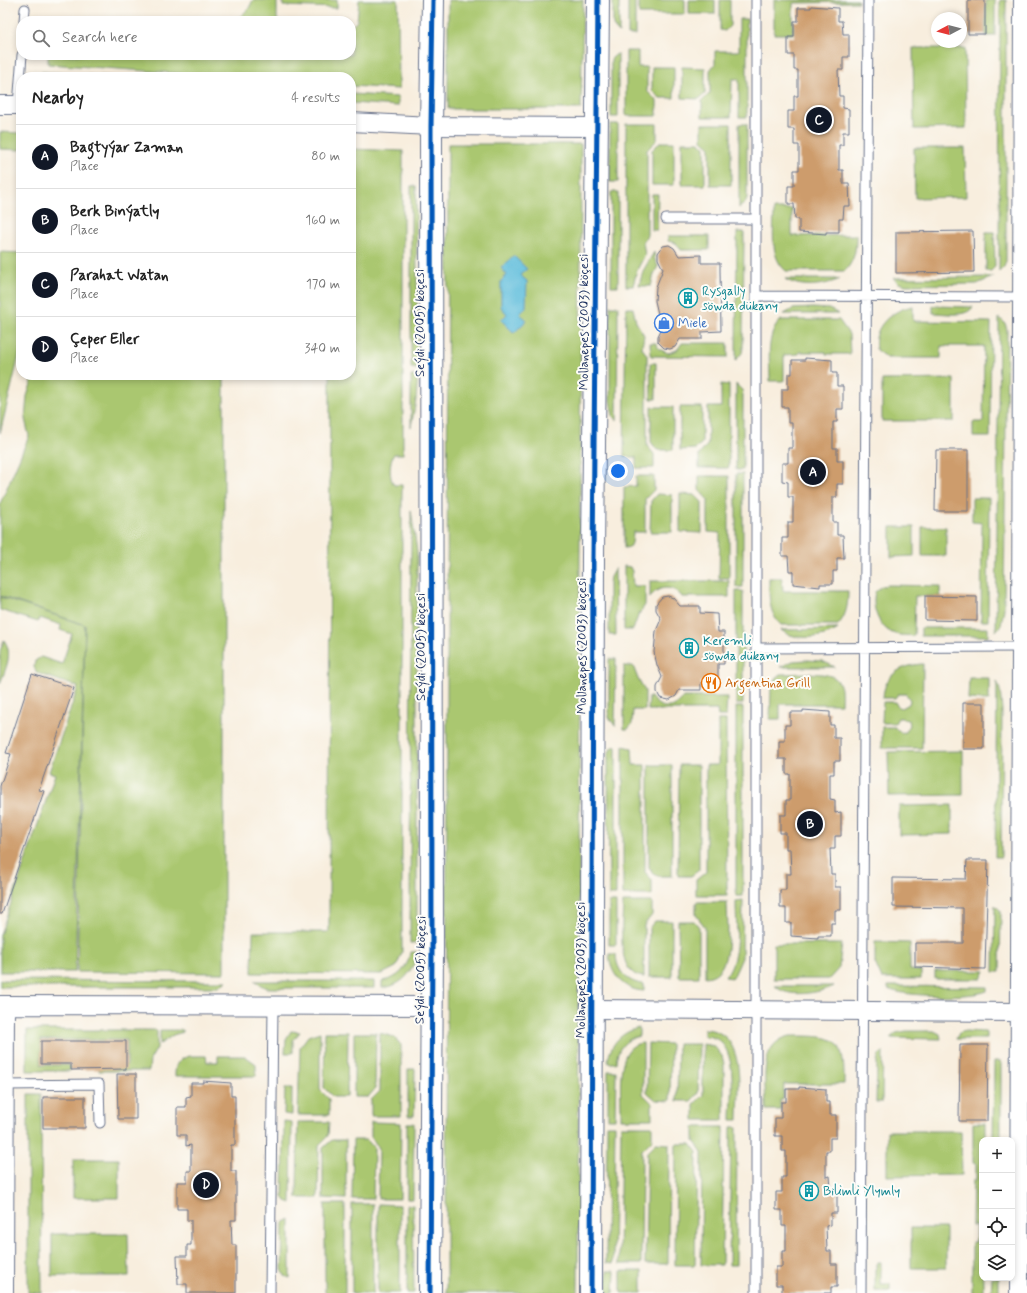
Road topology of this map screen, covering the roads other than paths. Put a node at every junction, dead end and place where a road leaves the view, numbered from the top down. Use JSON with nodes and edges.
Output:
{"nodes":[{"id":1,"x":433,"y":0,"type":"edge"},
{"id":2,"x":598,"y":0,"type":"edge"},
{"id":3,"x":756,"y":0,"type":"edge"},
{"id":4,"x":868,"y":0,"type":"edge"},
{"id":5,"x":1023,"y":0,"type":"edge"},
{"id":6,"x":25,"y":9,"type":"dead end"},
{"id":7,"x":24,"y":16,"type":"edge"},
{"id":8,"x":22,"y":60,"type":"edge"},
{"id":9,"x":21,"y":72,"type":"edge"},
{"id":10,"x":0,"y":104,"type":"edge"},
{"id":11,"x":16,"y":105,"type":"edge"},
{"id":12,"x":356,"y":122,"type":"edge"},
{"id":13,"x":431,"y":126,"type":"junction"},
{"id":14,"x":596,"y":127,"type":"junction"},
{"id":15,"x":666,"y":219,"type":"dead end"},
{"id":16,"x":756,"y":219,"type":"junction"},
{"id":17,"x":756,"y":296,"type":"junction"},
{"id":18,"x":867,"y":296,"type":"junction"},
{"id":19,"x":1022,"y":296,"type":"junction"},
{"id":20,"x":865,"y":647,"type":"junction"},
{"id":21,"x":1020,"y":647,"type":"junction"},
{"id":22,"x":756,"y":648,"type":"junction"},
{"id":23,"x":1023,"y":763,"type":"edge"},
{"id":24,"x":3,"y":1005,"type":"edge"},
{"id":25,"x":273,"y":1005,"type":"junction"},
{"id":26,"x":431,"y":1006,"type":"junction"},
{"id":27,"x":592,"y":1009,"type":"junction"},
{"id":28,"x":756,"y":1010,"type":"junction"},
{"id":29,"x":863,"y":1011,"type":"junction"},
{"id":30,"x":1020,"y":1012,"type":"junction"},
{"id":31,"x":5,"y":1085,"type":"junction"},
{"id":32,"x":2,"y":1112,"type":"edge"},
{"id":33,"x":100,"y":1123,"type":"dead end"},
{"id":34,"x":2,"y":1193,"type":"edge"},
{"id":35,"x":4,"y":1293,"type":"edge"},
{"id":36,"x":270,"y":1293,"type":"edge"},
{"id":37,"x":430,"y":1293,"type":"edge"},
{"id":38,"x":591,"y":1293,"type":"edge"},
{"id":39,"x":756,"y":1293,"type":"edge"},
{"id":40,"x":861,"y":1293,"type":"edge"},
{"id":41,"x":1019,"y":1293,"type":"edge"}],
"edges":[{"from":1,"to":13,"type":"street","name":"Seýdi (2005) köçesi"},
{"from":2,"to":14,"type":"street","name":"Mollanepes (2003) köçesi"},
{"from":3,"to":16,"type":"lane"},
{"from":4,"to":18,"type":"lane"},
{"from":5,"to":19,"type":"street"},
{"from":6,"to":7,"type":"lane"},
{"from":8,"to":9,"type":"lane"},
{"from":10,"to":11,"type":"street"},
{"from":12,"to":13,"type":"street"},
{"from":13,"to":14,"type":"street"},
{"from":13,"to":26,"type":"street","name":"Seýdi (2005) köçesi"},
{"from":14,"to":27,"type":"street","name":"Mollanepes (2003) köçesi"},
{"from":15,"to":16,"type":"lane"},
{"from":16,"to":17,"type":"lane"},
{"from":17,"to":18,"type":"lane"},
{"from":17,"to":22,"type":"lane"},
{"from":18,"to":19,"type":"lane"},
{"from":18,"to":20,"type":"lane"},
{"from":19,"to":21,"type":"street"},
{"from":20,"to":21,"type":"lane"},
{"from":20,"to":22,"type":"lane"},
{"from":20,"to":29,"type":"lane"},
{"from":21,"to":23,"type":"street"},
{"from":22,"to":28,"type":"lane"},
{"from":23,"to":30,"type":"street"},
{"from":24,"to":25,"type":"street"},
{"from":24,"to":31,"type":"street"},
{"from":25,"to":26,"type":"street"},
{"from":25,"to":36,"type":"lane"},
{"from":26,"to":37,"type":"street","name":"Seýdi (2005) köçesi"},
{"from":27,"to":28,"type":"street"},
{"from":27,"to":38,"type":"street","name":"Mollanepes (2003) köçesi"},
{"from":28,"to":29,"type":"street"},
{"from":28,"to":39,"type":"lane"},
{"from":29,"to":30,"type":"street"},
{"from":29,"to":40,"type":"lane"},
{"from":30,"to":41,"type":"street"},
{"from":31,"to":32,"type":"street"},
{"from":31,"to":33,"type":"lane"},
{"from":32,"to":34,"type":"street"},
{"from":34,"to":35,"type":"street"}]}
